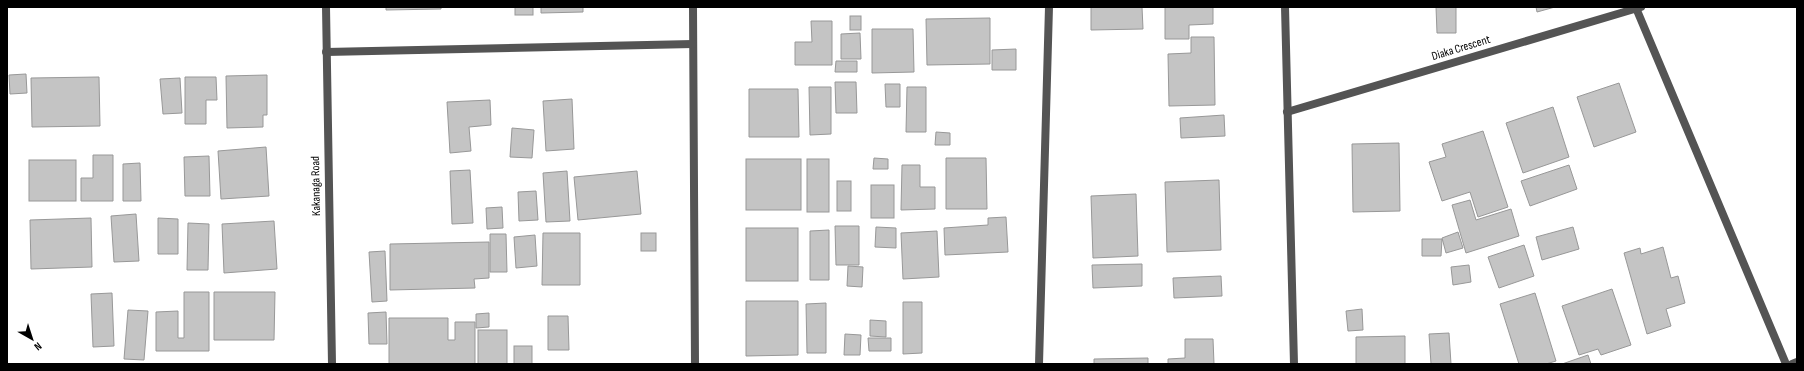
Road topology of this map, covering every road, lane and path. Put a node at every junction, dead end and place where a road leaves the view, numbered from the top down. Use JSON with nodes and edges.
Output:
{"nodes":[{"id":1,"x":326,"y":7,"type":"edge"},
{"id":2,"x":693,"y":7,"type":"edge"},
{"id":3,"x":1049,"y":7,"type":"edge"},
{"id":4,"x":1285,"y":7,"type":"edge"},
{"id":5,"x":1638,"y":8,"type":"edge"},
{"id":6,"x":693,"y":44,"type":"junction"},
{"id":7,"x":326,"y":52,"type":"junction"},
{"id":8,"x":1287,"y":112,"type":"junction"},
{"id":9,"x":1797,"y":362,"type":"edge"},
{"id":10,"x":332,"y":364,"type":"edge"},
{"id":11,"x":695,"y":364,"type":"edge"},
{"id":12,"x":1039,"y":364,"type":"edge"},
{"id":13,"x":1294,"y":364,"type":"edge"},
{"id":14,"x":1786,"y":364,"type":"edge"},
{"id":15,"x":1792,"y":364,"type":"edge"}],
"edges":[{"from":1,"to":7,"type":"street","name":"Kakanaga Road"},
{"from":2,"to":6,"type":"street"},
{"from":3,"to":12,"type":"street"},
{"from":4,"to":8,"type":"street"},
{"from":5,"to":8,"type":"street","name":"Diaka Crescent"},
{"from":5,"to":14,"type":"street"},
{"from":6,"to":7,"type":"street"},
{"from":6,"to":11,"type":"street"},
{"from":7,"to":10,"type":"street","name":"Kakanaga Road"},
{"from":8,"to":13,"type":"street"},
{"from":9,"to":15,"type":"street"}]}
